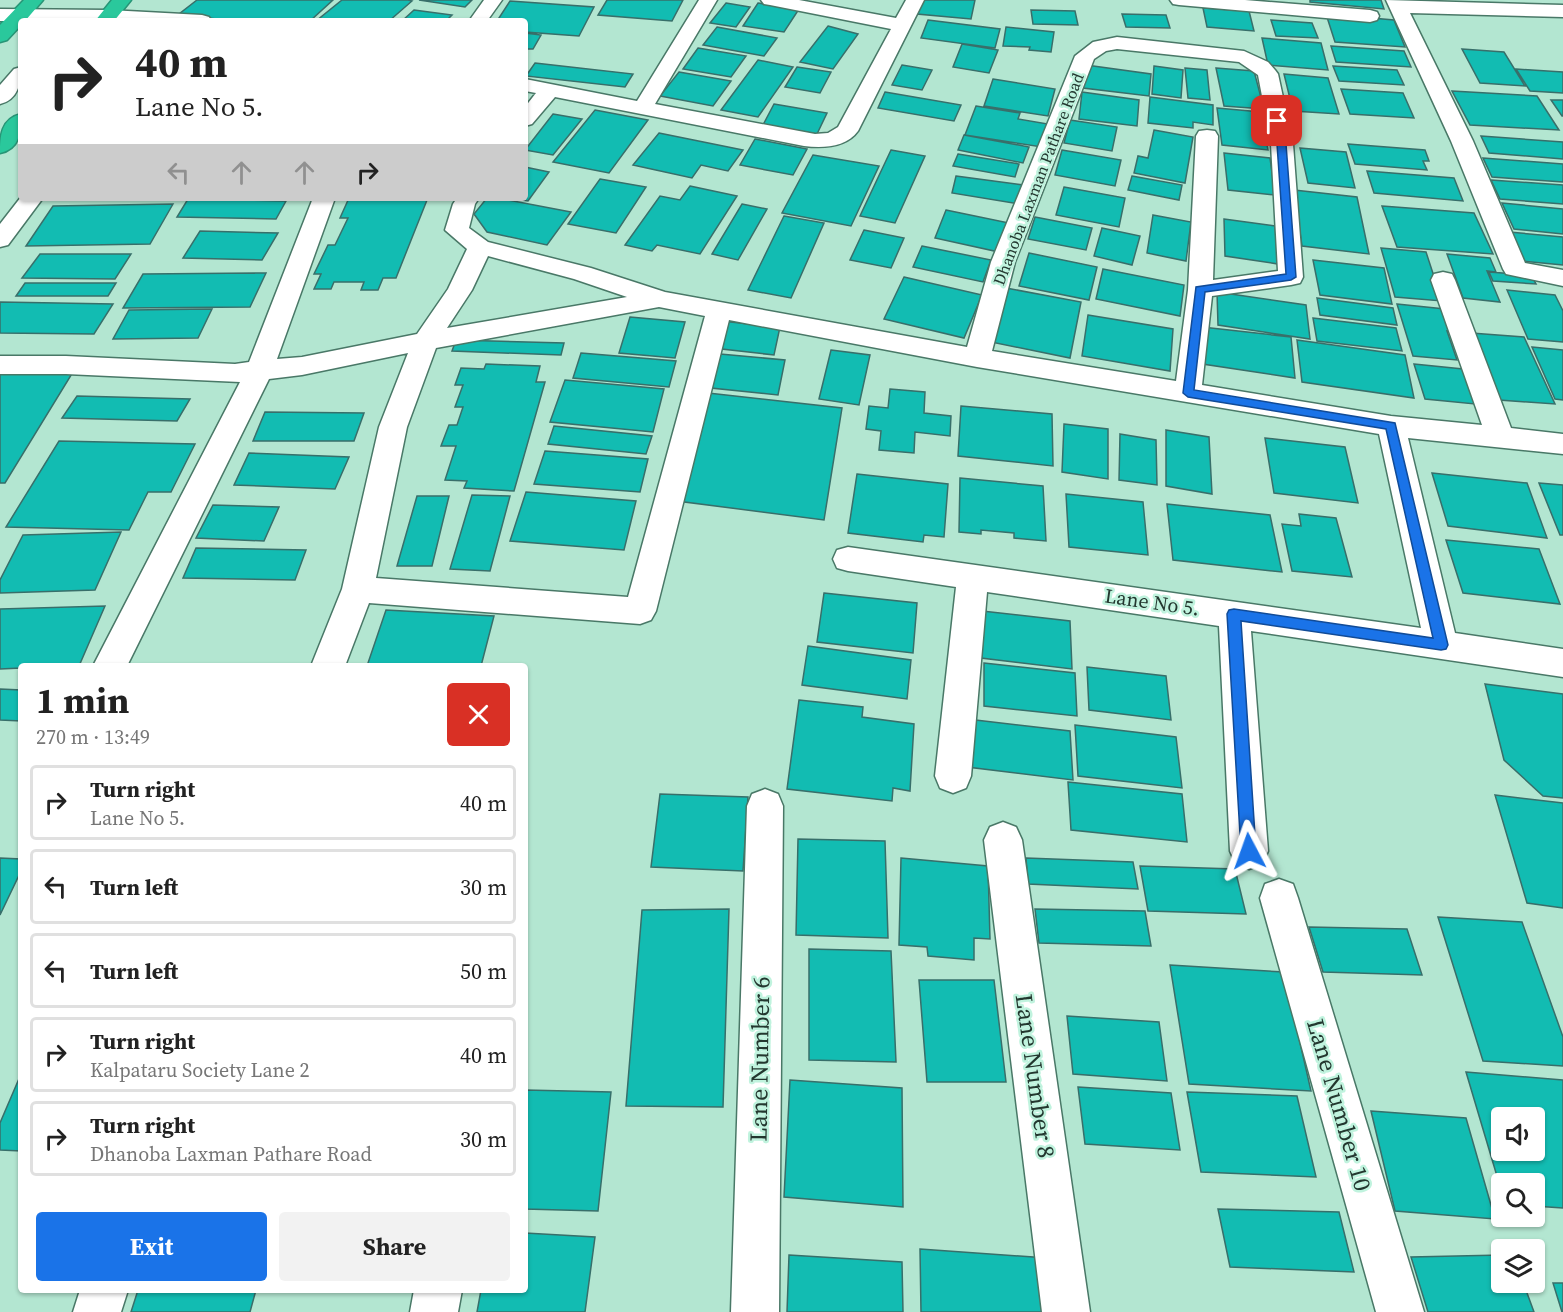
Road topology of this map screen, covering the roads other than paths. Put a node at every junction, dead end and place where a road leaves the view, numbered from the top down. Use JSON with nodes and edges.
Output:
{"nodes":[{"id":1,"x":34,"y":0,"type":"edge"},
{"id":2,"x":60,"y":0,"type":"edge"},
{"id":3,"x":92,"y":0,"type":"edge"},
{"id":4,"x":123,"y":0,"type":"edge"},
{"id":5,"x":494,"y":0,"type":"edge"},
{"id":6,"x":708,"y":0,"type":"edge"},
{"id":7,"x":770,"y":0,"type":"edge"},
{"id":8,"x":915,"y":0,"type":"edge"},
{"id":9,"x":1179,"y":0,"type":"edge"},
{"id":10,"x":1245,"y":2,"type":"edge"},
{"id":11,"x":1396,"y":4,"type":"edge"},
{"id":12,"x":1563,"y":10,"type":"edge"},
{"id":13,"x":9,"y":15,"type":"edge"},
{"id":14,"x":1370,"y":16,"type":"dead end"},
{"id":15,"x":46,"y":18,"type":"edge"},
{"id":16,"x":76,"y":18,"type":"edge"},
{"id":17,"x":107,"y":18,"type":"edge"},
{"id":18,"x":479,"y":18,"type":"edge"},
{"id":19,"x":901,"y":25,"type":"junction"},
{"id":20,"x":0,"y":36,"type":"edge"},
{"id":21,"x":18,"y":77,"type":"edge"},
{"id":22,"x":528,"y":86,"type":"edge"},
{"id":23,"x":550,"y":90,"type":"junction"},
{"id":24,"x":0,"y":98,"type":"edge"},
{"id":25,"x":642,"y":109,"type":"junction"},
{"id":26,"x":528,"y":116,"type":"edge"},
{"id":27,"x":18,"y":124,"type":"edge"},
{"id":28,"x":1207,"y":136,"type":"dead end"},
{"id":29,"x":0,"y":147,"type":"edge"},
{"id":30,"x":30,"y":201,"type":"edge"},
{"id":31,"x":323,"y":201,"type":"edge"},
{"id":32,"x":467,"y":201,"type":"edge"},
{"id":33,"x":0,"y":240,"type":"edge"},
{"id":34,"x":480,"y":247,"type":"junction"},
{"id":35,"x":1563,"y":278,"type":"edge"},
{"id":36,"x":1443,"y":280,"type":"dead end"},
{"id":37,"x":1200,"y":290,"type":"junction"},
{"id":38,"x":659,"y":299,"type":"junction"},
{"id":39,"x":719,"y":310,"type":"junction"},
{"id":40,"x":426,"y":341,"type":"junction"},
{"id":41,"x":978,"y":358,"type":"junction"},
{"id":42,"x":0,"y":365,"type":"edge"},
{"id":43,"x":259,"y":370,"type":"junction"},
{"id":44,"x":1188,"y":393,"type":"junction"},
{"id":45,"x":1391,"y":426,"type":"junction"},
{"id":46,"x":1501,"y":438,"type":"junction"},
{"id":47,"x":1563,"y":444,"type":"edge"},
{"id":48,"x":848,"y":559,"type":"dead end"},
{"id":49,"x":973,"y":576,"type":"junction"},
{"id":50,"x":358,"y":589,"type":"junction"},
{"id":51,"x":1234,"y":614,"type":"junction"},
{"id":52,"x":1441,"y":645,"type":"junction"},
{"id":53,"x":112,"y":663,"type":"edge"},
{"id":54,"x":329,"y":663,"type":"edge"},
{"id":55,"x":1563,"y":663,"type":"edge"},
{"id":56,"x":953,"y":776,"type":"dead end"},
{"id":57,"x":765,"y":806,"type":"dead end"},
{"id":58,"x":1003,"y":840,"type":"dead end"},
{"id":59,"x":1249,"y":851,"type":"dead end"},
{"id":60,"x":1279,"y":898,"type":"dead end"},
{"id":61,"x":103,"y":1293,"type":"edge"},
{"id":62,"x":437,"y":1293,"type":"edge"},
{"id":63,"x":97,"y":1312,"type":"edge"},
{"id":64,"x":434,"y":1312,"type":"edge"},
{"id":65,"x":755,"y":1312,"type":"edge"},
{"id":66,"x":1066,"y":1312,"type":"edge"},
{"id":67,"x":1400,"y":1312,"type":"edge"}],
"edges":[{"from":1,"to":13,"type":"highway"},
{"from":2,"to":15,"type":"street"},
{"from":3,"to":16,"type":"street"},
{"from":4,"to":17,"type":"highway"},
{"from":5,"to":18,"type":"street"},
{"from":6,"to":25,"type":"street"},
{"from":7,"to":19,"type":"street"},
{"from":8,"to":19,"type":"street"},
{"from":9,"to":10,"type":"street"},
{"from":10,"to":14,"type":"street"},
{"from":11,"to":12,"type":"street"},
{"from":11,"to":35,"type":"street"},
{"from":13,"to":15,"type":"street"},
{"from":13,"to":20,"type":"highway"},
{"from":15,"to":16,"type":"street"},
{"from":16,"to":17,"type":"street"},
{"from":19,"to":25,"type":"street"},
{"from":21,"to":24,"type":"street"},
{"from":22,"to":23,"type":"street"},
{"from":23,"to":25,"type":"street"},
{"from":23,"to":26,"type":"street"},
{"from":27,"to":29,"type":"highway"},
{"from":28,"to":37,"type":"street"},
{"from":30,"to":33,"type":"street"},
{"from":31,"to":43,"type":"street"},
{"from":32,"to":34,"type":"street"},
{"from":34,"to":38,"type":"street"},
{"from":34,"to":40,"type":"street"},
{"from":36,"to":46,"type":"street"},
{"from":37,"to":41,"type":"street","name":"Dhanoba Laxman Pathare Road"},
{"from":37,"to":44,"type":"street"},
{"from":38,"to":39,"type":"street"},
{"from":38,"to":40,"type":"street"},
{"from":39,"to":41,"type":"street"},
{"from":39,"to":50,"type":"street"},
{"from":40,"to":43,"type":"street"},
{"from":40,"to":50,"type":"street"},
{"from":41,"to":44,"type":"street"},
{"from":42,"to":43,"type":"street"},
{"from":43,"to":53,"type":"street"},
{"from":44,"to":45,"type":"street"},
{"from":45,"to":46,"type":"street"},
{"from":45,"to":52,"type":"street"},
{"from":46,"to":47,"type":"street"},
{"from":48,"to":49,"type":"street","name":"Lane No 5."},
{"from":49,"to":51,"type":"street","name":"Lane No 5."},
{"from":49,"to":56,"type":"street"},
{"from":50,"to":54,"type":"street"},
{"from":51,"to":52,"type":"street","name":"Lane No 5."},
{"from":51,"to":59,"type":"street"},
{"from":52,"to":55,"type":"street","name":"Lane No 5."},
{"from":57,"to":65,"type":"street","name":"Lane Number 6"},
{"from":58,"to":66,"type":"street","name":"Lane Number 8"},
{"from":60,"to":67,"type":"street","name":"Lane Number 10"},
{"from":61,"to":63,"type":"street"},
{"from":62,"to":64,"type":"street"}]}
